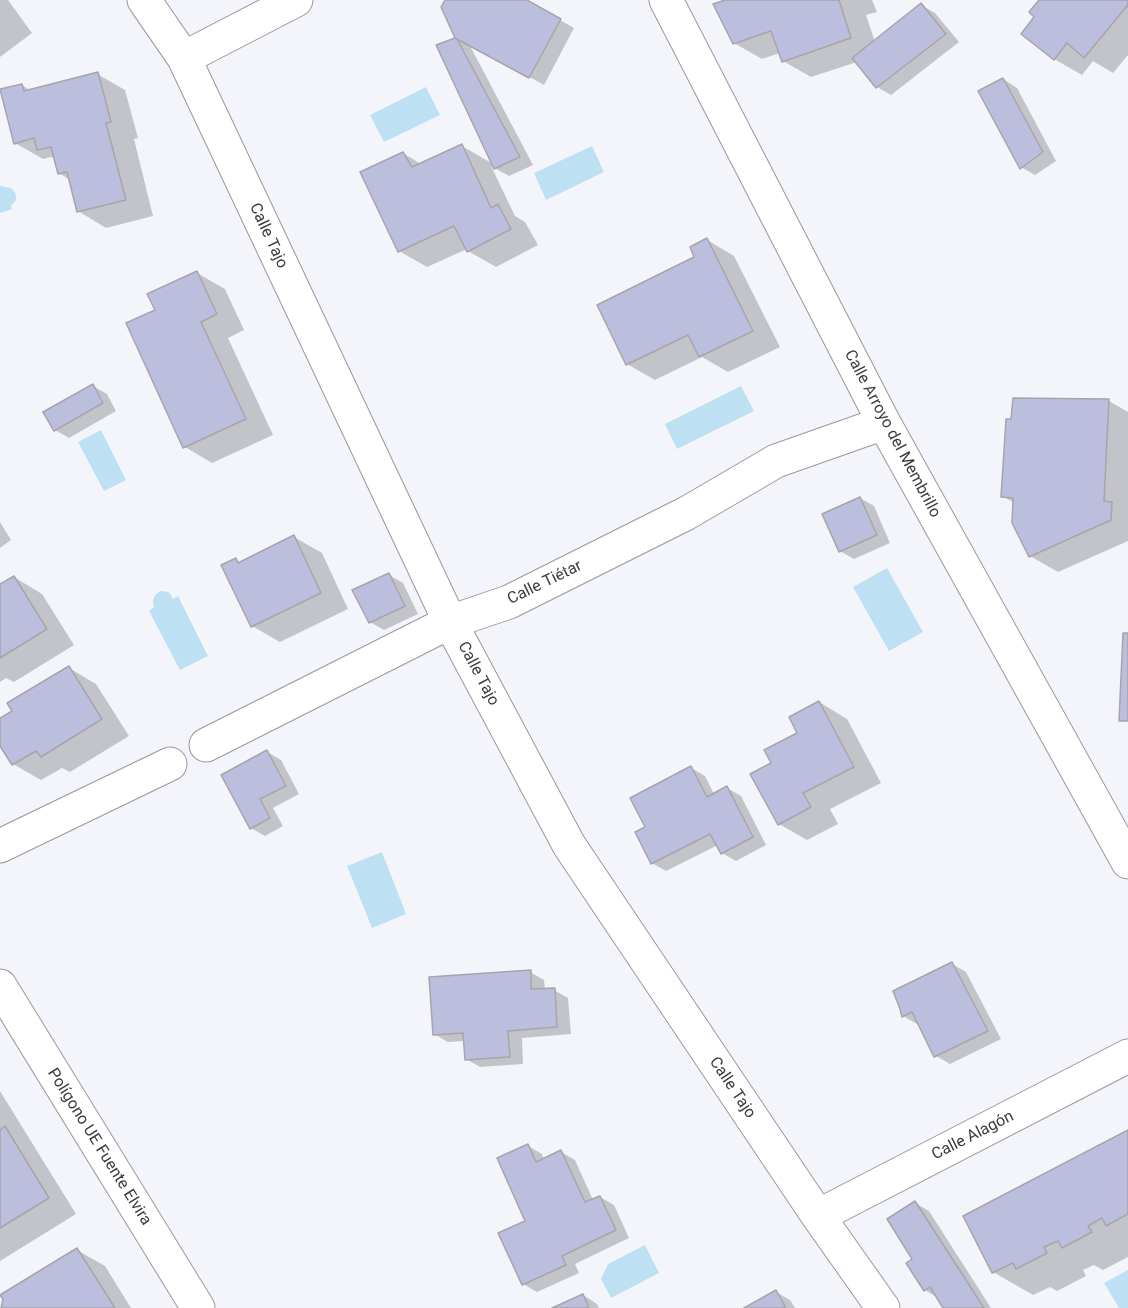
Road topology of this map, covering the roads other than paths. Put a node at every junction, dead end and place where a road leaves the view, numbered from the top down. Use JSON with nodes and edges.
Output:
{"nodes":[{"id":1,"x":144,"y":0,"type":"edge"},
{"id":2,"x":296,"y":0,"type":"edge"},
{"id":3,"x":666,"y":0,"type":"edge"},
{"id":4,"x":184,"y":58,"type":"junction"},
{"id":5,"x":884,"y":423,"type":"junction"},
{"id":6,"x":450,"y":622,"type":"junction"},
{"id":7,"x":206,"y":745,"type":"dead end"},
{"id":8,"x":170,"y":764,"type":"dead end"},
{"id":9,"x":0,"y":846,"type":"edge"},
{"id":10,"x":1128,"y":862,"type":"edge"},
{"id":11,"x":0,"y":986,"type":"edge"},
{"id":12,"x":1128,"y":1056,"type":"edge"},
{"id":13,"x":818,"y":1216,"type":"junction"},
{"id":14,"x":198,"y":1308,"type":"edge"},
{"id":15,"x":883,"y":1308,"type":"edge"}],
"edges":[{"from":1,"to":4,"type":"street","name":"Calle Tajo"},
{"from":2,"to":4,"type":"street"},
{"from":3,"to":5,"type":"street","name":"Calle Arroyo del Membrillo"},
{"from":4,"to":6,"type":"street","name":"Calle Tajo"},
{"from":5,"to":6,"type":"street","name":"Calle Tiétar"},
{"from":5,"to":10,"type":"street","name":"Calle Arroyo del Membrillo"},
{"from":6,"to":7,"type":"street","name":"Calle Tiétar"},
{"from":6,"to":13,"type":"street","name":"Calle Tajo"},
{"from":8,"to":9,"type":"street"},
{"from":11,"to":14,"type":"street","name":"Polígono UE Fuente Elvira"},
{"from":12,"to":13,"type":"street","name":"Calle Alagón"},
{"from":13,"to":15,"type":"street","name":"Calle Tajo"}]}
